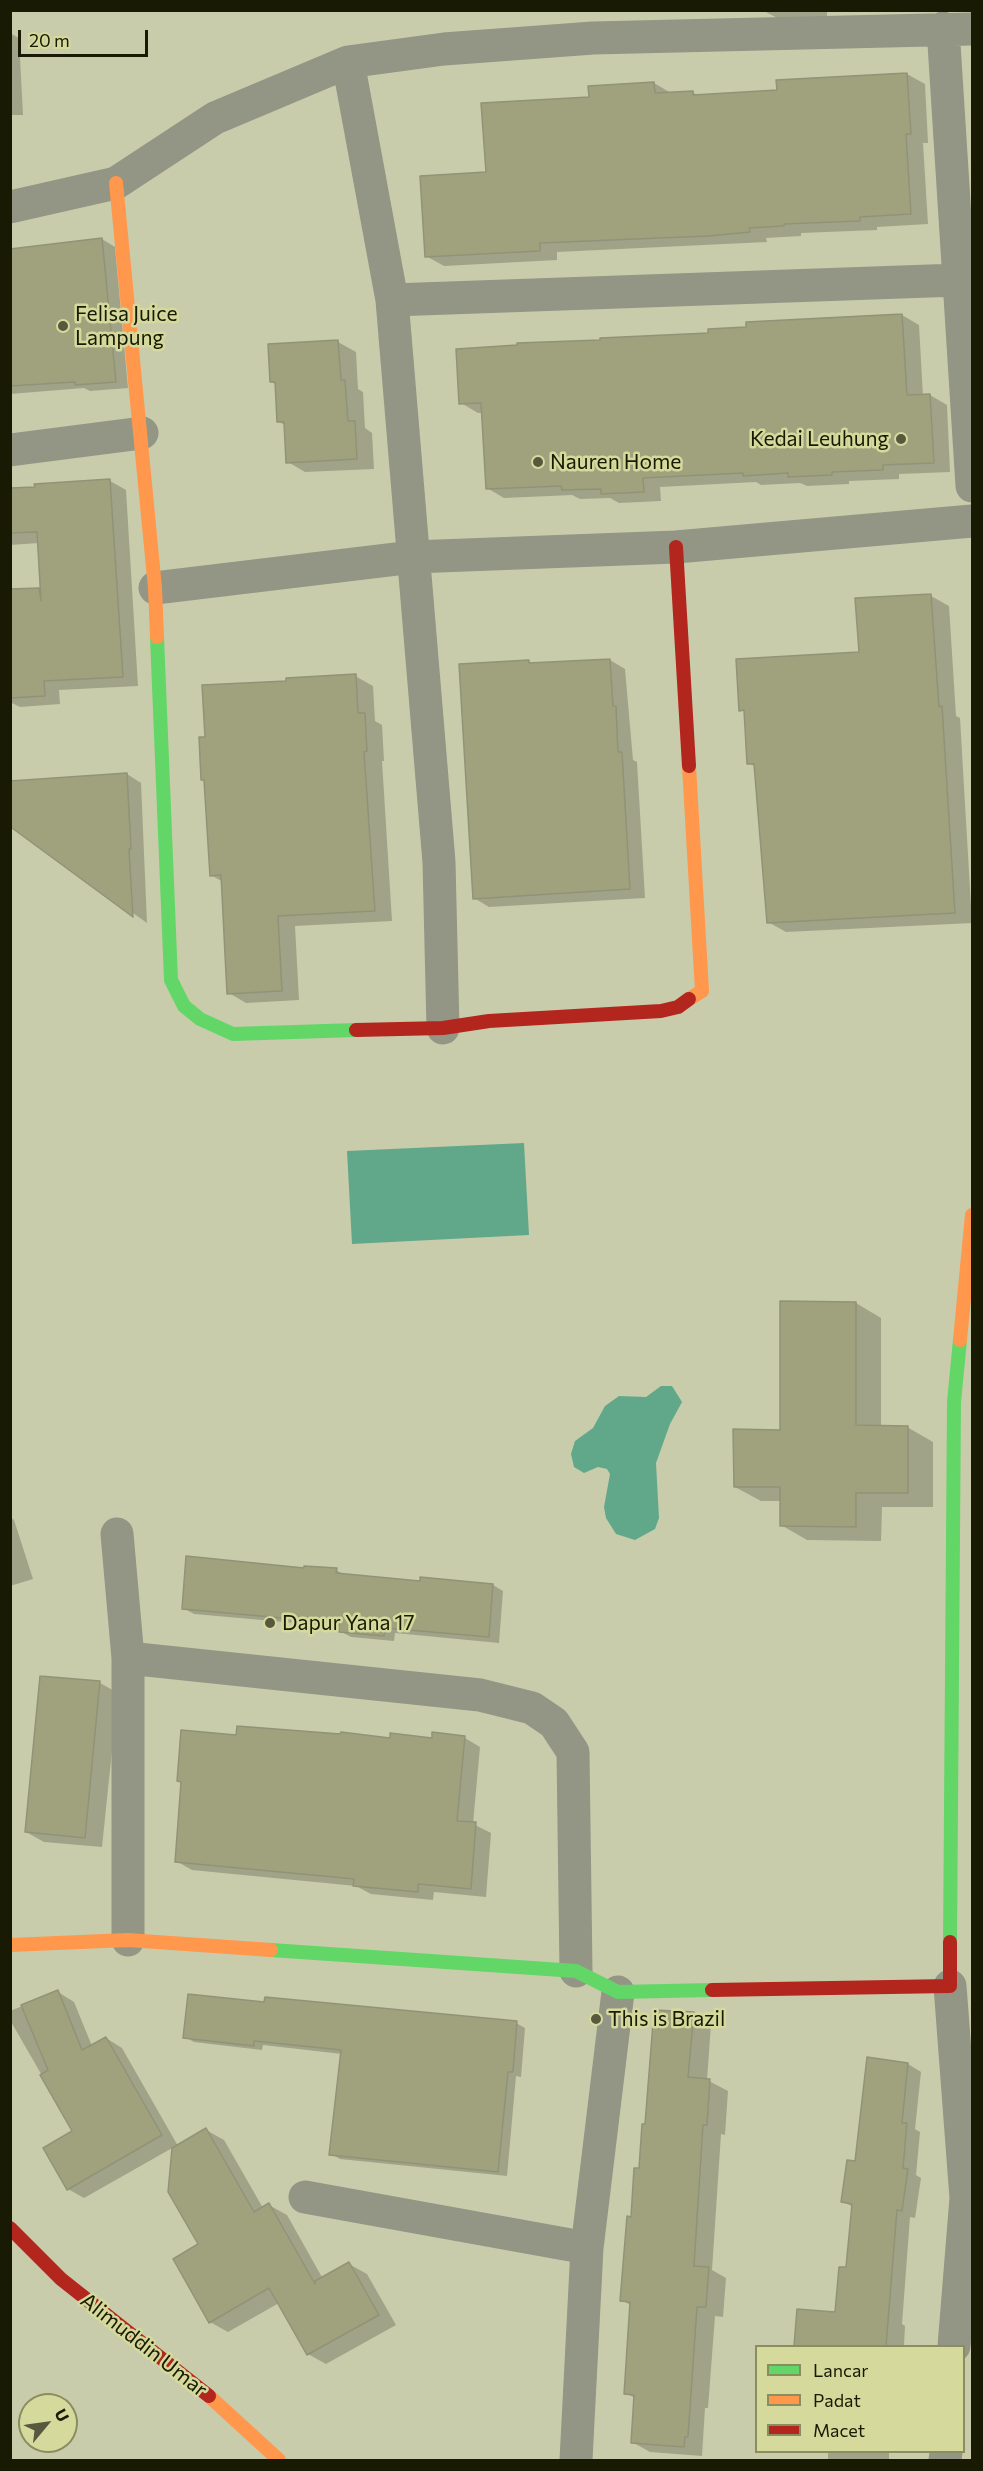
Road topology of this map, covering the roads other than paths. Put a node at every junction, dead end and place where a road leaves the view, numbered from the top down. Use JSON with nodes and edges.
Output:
{"nodes":[{"id":1,"x":958,"y":28,"type":"edge"},
{"id":2,"x":348,"y":62,"type":"junction"},
{"id":3,"x":116,"y":183,"type":"junction"},
{"id":4,"x":10,"y":207,"type":"edge"},
{"id":5,"x":958,"y":280,"type":"junction"},
{"id":6,"x":392,"y":300,"type":"junction"},
{"id":7,"x":142,"y":433,"type":"junction"},
{"id":8,"x":10,"y":450,"type":"edge"},
{"id":9,"x":972,"y":486,"type":"edge"},
{"id":10,"x":972,"y":521,"type":"edge"},
{"id":11,"x":676,"y":547,"type":"junction"},
{"id":12,"x":414,"y":557,"type":"junction"},
{"id":13,"x":155,"y":588,"type":"junction"},
{"id":14,"x":443,"y":1028,"type":"junction"},
{"id":15,"x":972,"y":1215,"type":"edge"},
{"id":16,"x":117,"y":1534,"type":"dead end"},
{"id":17,"x":128,"y":1658,"type":"junction"},
{"id":18,"x":128,"y":1940,"type":"junction"},
{"id":19,"x":10,"y":1945,"type":"edge"},
{"id":20,"x":576,"y":1971,"type":"junction"},
{"id":21,"x":950,"y":1986,"type":"junction"},
{"id":22,"x":618,"y":1992,"type":"junction"},
{"id":23,"x":305,"y":2197,"type":"dead end"},
{"id":24,"x":10,"y":2228,"type":"edge"},
{"id":25,"x":586,"y":2248,"type":"junction"},
{"id":26,"x":954,"y":2345,"type":"edge"},
{"id":27,"x":279,"y":2460,"type":"edge"},
{"id":28,"x":576,"y":2460,"type":"edge"}],
"edges":[{"from":1,"to":2,"type":"street"},
{"from":1,"to":5,"type":"street"},
{"from":2,"to":3,"type":"street"},
{"from":2,"to":6,"type":"street"},
{"from":3,"to":4,"type":"street"},
{"from":3,"to":7,"type":"street"},
{"from":5,"to":6,"type":"street"},
{"from":5,"to":9,"type":"street"},
{"from":6,"to":12,"type":"street"},
{"from":7,"to":8,"type":"street"},
{"from":7,"to":13,"type":"street"},
{"from":10,"to":11,"type":"street"},
{"from":11,"to":12,"type":"street"},
{"from":11,"to":14,"type":"street"},
{"from":12,"to":13,"type":"street"},
{"from":12,"to":14,"type":"street"},
{"from":13,"to":14,"type":"street"},
{"from":15,"to":21,"type":"street"},
{"from":16,"to":17,"type":"street"},
{"from":17,"to":18,"type":"street"},
{"from":17,"to":20,"type":"street"},
{"from":18,"to":19,"type":"street"},
{"from":18,"to":20,"type":"street"},
{"from":20,"to":22,"type":"street"},
{"from":21,"to":22,"type":"street"},
{"from":21,"to":26,"type":"street"},
{"from":22,"to":25,"type":"street"},
{"from":23,"to":25,"type":"street"},
{"from":24,"to":27,"type":"street","name":"Alimuddin Umar"},
{"from":25,"to":28,"type":"street"}]}
